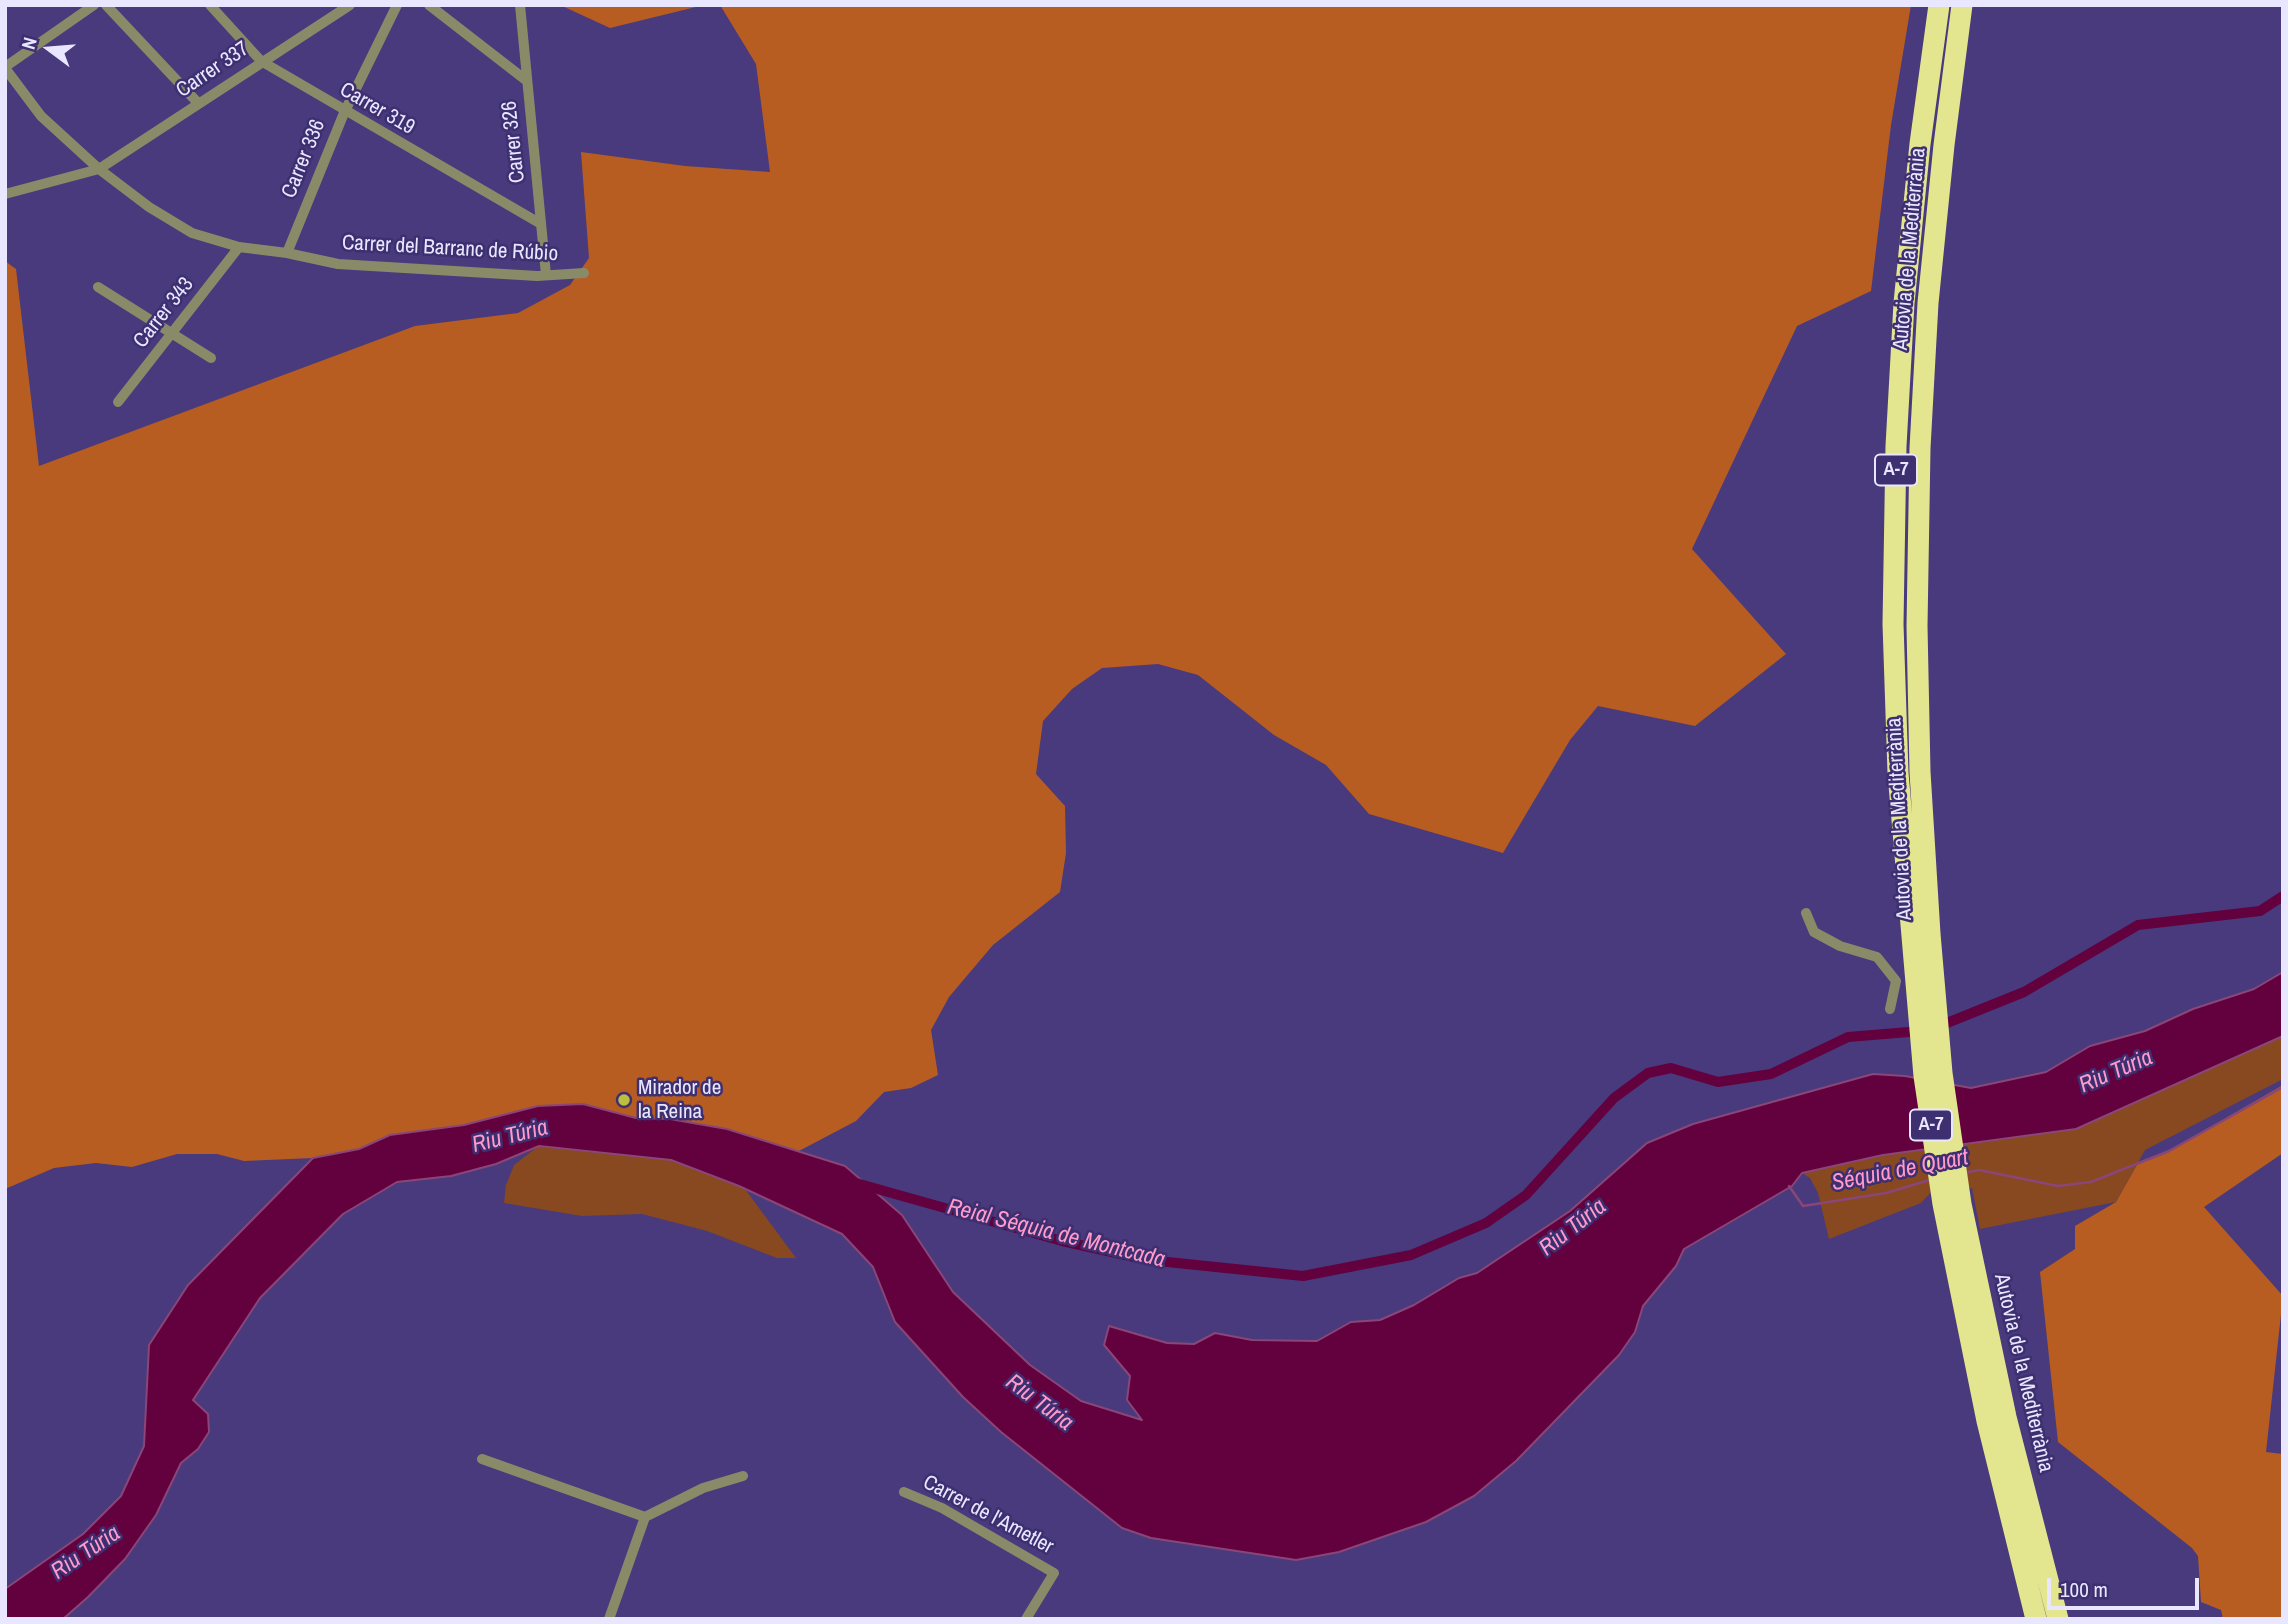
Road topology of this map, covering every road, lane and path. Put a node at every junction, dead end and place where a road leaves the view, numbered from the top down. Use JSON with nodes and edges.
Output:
{"nodes":[{"id":1,"x":94,"y":5,"type":"edge"},
{"id":2,"x":106,"y":5,"type":"edge"},
{"id":3,"x":350,"y":5,"type":"edge"},
{"id":4,"x":397,"y":5,"type":"edge"},
{"id":5,"x":429,"y":5,"type":"edge"},
{"id":6,"x":520,"y":5,"type":"edge"},
{"id":7,"x":1939,"y":5,"type":"edge"},
{"id":8,"x":1962,"y":5,"type":"edge"},
{"id":9,"x":217,"y":7,"type":"edge"},
{"id":10,"x":261,"y":61,"type":"junction"},
{"id":11,"x":5,"y":67,"type":"edge"},
{"id":12,"x":527,"y":81,"type":"junction"},
{"id":13,"x":198,"y":103,"type":"junction"},
{"id":14,"x":344,"y":113,"type":"junction"},
{"id":15,"x":99,"y":169,"type":"junction"},
{"id":16,"x":5,"y":194,"type":"edge"},
{"id":17,"x":541,"y":224,"type":"junction"},
{"id":18,"x":239,"y":247,"type":"junction"},
{"id":19,"x":287,"y":253,"type":"junction"},
{"id":20,"x":584,"y":274,"type":"dead end"},
{"id":21,"x":546,"y":275,"type":"junction"},
{"id":22,"x":98,"y":288,"type":"dead end"},
{"id":23,"x":172,"y":334,"type":"junction"},
{"id":24,"x":211,"y":358,"type":"dead end"},
{"id":25,"x":118,"y":402,"type":"dead end"},
{"id":26,"x":1806,"y":913,"type":"dead end"},
{"id":27,"x":1921,"y":935,"type":"junction"},
{"id":28,"x":1890,"y":1009,"type":"dead end"},
{"id":29,"x":1973,"y":1310,"type":"junction"},
{"id":30,"x":482,"y":1460,"type":"dead end"},
{"id":31,"x":743,"y":1476,"type":"dead end"},
{"id":32,"x":904,"y":1492,"type":"dead end"},
{"id":33,"x":645,"y":1517,"type":"junction"},
{"id":34,"x":609,"y":1619,"type":"edge"},
{"id":35,"x":1026,"y":1619,"type":"edge"},
{"id":36,"x":2036,"y":1619,"type":"edge"},
{"id":37,"x":2058,"y":1619,"type":"edge"}],
"edges":[{"from":1,"to":11,"type":"street"},
{"from":2,"to":13,"type":"street"},
{"from":3,"to":10,"type":"street","name":"Carrer 337"},
{"from":4,"to":14,"type":"street","name":"Carrer 336"},
{"from":5,"to":12,"type":"street"},
{"from":6,"to":12,"type":"street","name":"Carrer 326"},
{"from":7,"to":27,"type":"highway","name":"Autovia de la Mediterrània","number":"A-7"},
{"from":8,"to":27,"type":"highway","name":"Autovia de la Mediterrània","number":"A-7"},
{"from":9,"to":10,"type":"street","name":"Carrer 319"},
{"from":10,"to":13,"type":"street","name":"Carrer 337"},
{"from":10,"to":14,"type":"street","name":"Carrer 319"},
{"from":11,"to":15,"type":"street","name":"Carrer del Barranc de Rúbio"},
{"from":12,"to":17,"type":"street","name":"Carrer 326"},
{"from":13,"to":15,"type":"street","name":"Carrer 337"},
{"from":14,"to":17,"type":"street","name":"Carrer 319"},
{"from":14,"to":19,"type":"street","name":"Carrer 336"},
{"from":15,"to":16,"type":"street","name":"Carrer 337"},
{"from":15,"to":18,"type":"street","name":"Carrer del Barranc de Rúbio"},
{"from":17,"to":21,"type":"street","name":"Carrer 326"},
{"from":18,"to":19,"type":"street","name":"Carrer del Barranc de Rúbio"},
{"from":18,"to":23,"type":"street","name":"Carrer 343"},
{"from":19,"to":21,"type":"street","name":"Carrer del Barranc de Rúbio"},
{"from":20,"to":21,"type":"street","name":"Carrer del Barranc de Rúbio"},
{"from":22,"to":23,"type":"street"},
{"from":23,"to":24,"type":"street"},
{"from":23,"to":25,"type":"street","name":"Carrer 343"},
{"from":26,"to":28,"type":"street"},
{"from":27,"to":29,"type":"highway","name":"Autovia de la Mediterrània","number":"A-7"},
{"from":29,"to":36,"type":"highway","name":"Autovia de la Mediterrània","number":"A-7"},
{"from":29,"to":37,"type":"highway","name":"Autovia de la Mediterrània","number":"A-7"},
{"from":30,"to":33,"type":"street"},
{"from":31,"to":33,"type":"street"},
{"from":32,"to":35,"type":"street","name":"Carrer de l'Ametler"},
{"from":33,"to":34,"type":"street"}]}
